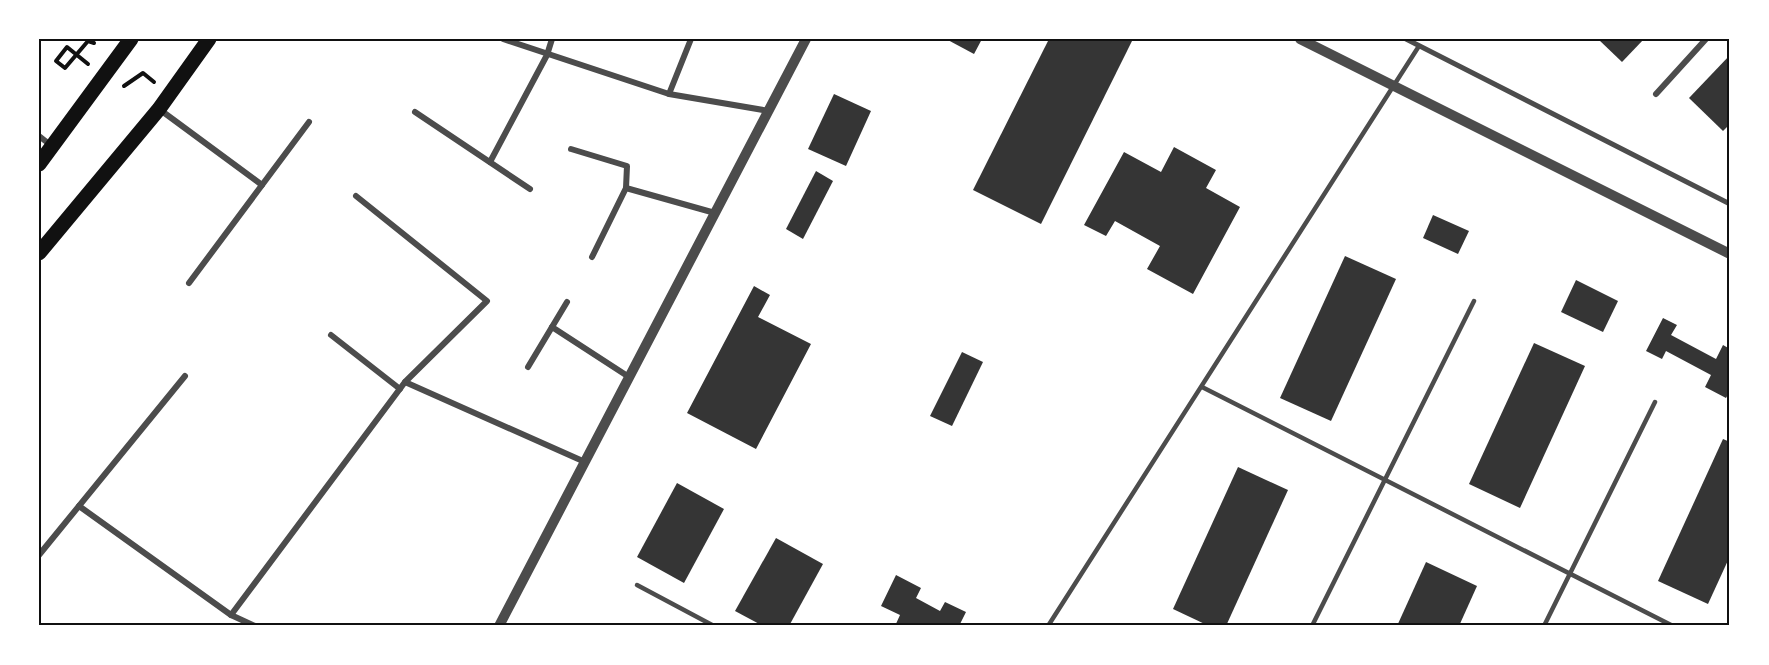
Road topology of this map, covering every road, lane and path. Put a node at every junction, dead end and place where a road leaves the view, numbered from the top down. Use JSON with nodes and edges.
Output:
{"nodes":[{"id":1,"x":131,"y":39,"type":"edge"},
{"id":2,"x":209,"y":39,"type":"edge"},
{"id":3,"x":503,"y":39,"type":"edge"},
{"id":4,"x":552,"y":39,"type":"edge"},
{"id":5,"x":691,"y":39,"type":"edge"},
{"id":6,"x":806,"y":39,"type":"edge"},
{"id":7,"x":1300,"y":39,"type":"edge"},
{"id":8,"x":1406,"y":39,"type":"edge"},
{"id":9,"x":1706,"y":39,"type":"edge"},
{"id":10,"x":94,"y":43,"type":"dead end"},
{"id":11,"x":1419,"y":46,"type":"junction"},
{"id":12,"x":67,"y":47,"type":"dead end"},
{"id":13,"x":547,"y":55,"type":"junction"},
{"id":14,"x":669,"y":94,"type":"junction"},
{"id":15,"x":1656,"y":94,"type":"dead end"},
{"id":16,"x":159,"y":110,"type":"junction"},
{"id":17,"x":769,"y":111,"type":"junction"},
{"id":18,"x":415,"y":112,"type":"dead end"},
{"id":19,"x":309,"y":122,"type":"dead end"},
{"id":20,"x":39,"y":136,"type":"edge"},
{"id":21,"x":53,"y":147,"type":"junction"},
{"id":22,"x":571,"y":149,"type":"dead end"},
{"id":23,"x":490,"y":162,"type":"junction"},
{"id":24,"x":39,"y":164,"type":"edge"},
{"id":25,"x":262,"y":185,"type":"junction"},
{"id":26,"x":627,"y":188,"type":"junction"},
{"id":27,"x":530,"y":189,"type":"dead end"},
{"id":28,"x":356,"y":196,"type":"dead end"},
{"id":29,"x":1730,"y":204,"type":"edge"},
{"id":30,"x":715,"y":213,"type":"junction"},
{"id":31,"x":39,"y":253,"type":"edge"},
{"id":32,"x":1730,"y":254,"type":"edge"},
{"id":33,"x":592,"y":257,"type":"dead end"},
{"id":34,"x":189,"y":283,"type":"dead end"},
{"id":35,"x":1474,"y":301,"type":"dead end"},
{"id":36,"x":567,"y":302,"type":"dead end"},
{"id":37,"x":552,"y":327,"type":"junction"},
{"id":38,"x":331,"y":334,"type":"dead end"},
{"id":39,"x":528,"y":367,"type":"dead end"},
{"id":40,"x":185,"y":376,"type":"dead end"},
{"id":41,"x":629,"y":377,"type":"junction"},
{"id":42,"x":405,"y":382,"type":"junction"},
{"id":43,"x":1202,"y":387,"type":"junction"},
{"id":44,"x":400,"y":389,"type":"junction"},
{"id":45,"x":1655,"y":402,"type":"dead end"},
{"id":46,"x":585,"y":462,"type":"junction"},
{"id":47,"x":1385,"y":480,"type":"junction"},
{"id":48,"x":79,"y":506,"type":"junction"},
{"id":49,"x":39,"y":555,"type":"edge"},
{"id":50,"x":1570,"y":574,"type":"junction"},
{"id":51,"x":637,"y":585,"type":"dead end"},
{"id":52,"x":231,"y":615,"type":"junction"},
{"id":53,"x":255,"y":626,"type":"edge"},
{"id":54,"x":500,"y":626,"type":"edge"},
{"id":55,"x":714,"y":626,"type":"edge"},
{"id":56,"x":1048,"y":626,"type":"edge"},
{"id":57,"x":1312,"y":626,"type":"edge"},
{"id":58,"x":1544,"y":626,"type":"edge"},
{"id":59,"x":1673,"y":626,"type":"edge"}],
"edges":[{"from":1,"to":21,"type":"main road"},
{"from":2,"to":16,"type":"main road"},
{"from":3,"to":13,"type":"street"},
{"from":4,"to":13,"type":"street"},
{"from":5,"to":14,"type":"street"},
{"from":6,"to":17,"type":"street"},
{"from":7,"to":32,"type":"street"},
{"from":8,"to":11,"type":"street"},
{"from":9,"to":15,"type":"street"},
{"from":10,"to":12,"type":"path"},
{"from":11,"to":29,"type":"street"},
{"from":11,"to":43,"type":"lane"},
{"from":13,"to":14,"type":"street"},
{"from":13,"to":23,"type":"street"},
{"from":14,"to":17,"type":"street"},
{"from":16,"to":25,"type":"street"},
{"from":16,"to":31,"type":"main road"},
{"from":17,"to":30,"type":"street"},
{"from":18,"to":23,"type":"street"},
{"from":19,"to":25,"type":"street"},
{"from":20,"to":21,"type":"street"},
{"from":21,"to":24,"type":"main road"},
{"from":22,"to":26,"type":"street"},
{"from":23,"to":27,"type":"street"},
{"from":25,"to":34,"type":"street"},
{"from":26,"to":30,"type":"street"},
{"from":26,"to":33,"type":"street"},
{"from":28,"to":42,"type":"street"},
{"from":30,"to":41,"type":"street"},
{"from":35,"to":47,"type":"lane"},
{"from":36,"to":37,"type":"street"},
{"from":37,"to":39,"type":"street"},
{"from":37,"to":41,"type":"street"},
{"from":38,"to":44,"type":"street"},
{"from":40,"to":48,"type":"street"},
{"from":41,"to":46,"type":"street"},
{"from":42,"to":44,"type":"street"},
{"from":42,"to":46,"type":"street"},
{"from":43,"to":47,"type":"lane"},
{"from":43,"to":56,"type":"lane"},
{"from":44,"to":52,"type":"street"},
{"from":45,"to":50,"type":"lane"},
{"from":46,"to":54,"type":"street"},
{"from":47,"to":50,"type":"lane"},
{"from":47,"to":57,"type":"lane"},
{"from":48,"to":49,"type":"street"},
{"from":48,"to":52,"type":"street"},
{"from":50,"to":58,"type":"lane"},
{"from":50,"to":59,"type":"lane"},
{"from":51,"to":55,"type":"lane"},
{"from":52,"to":53,"type":"street"}]}
